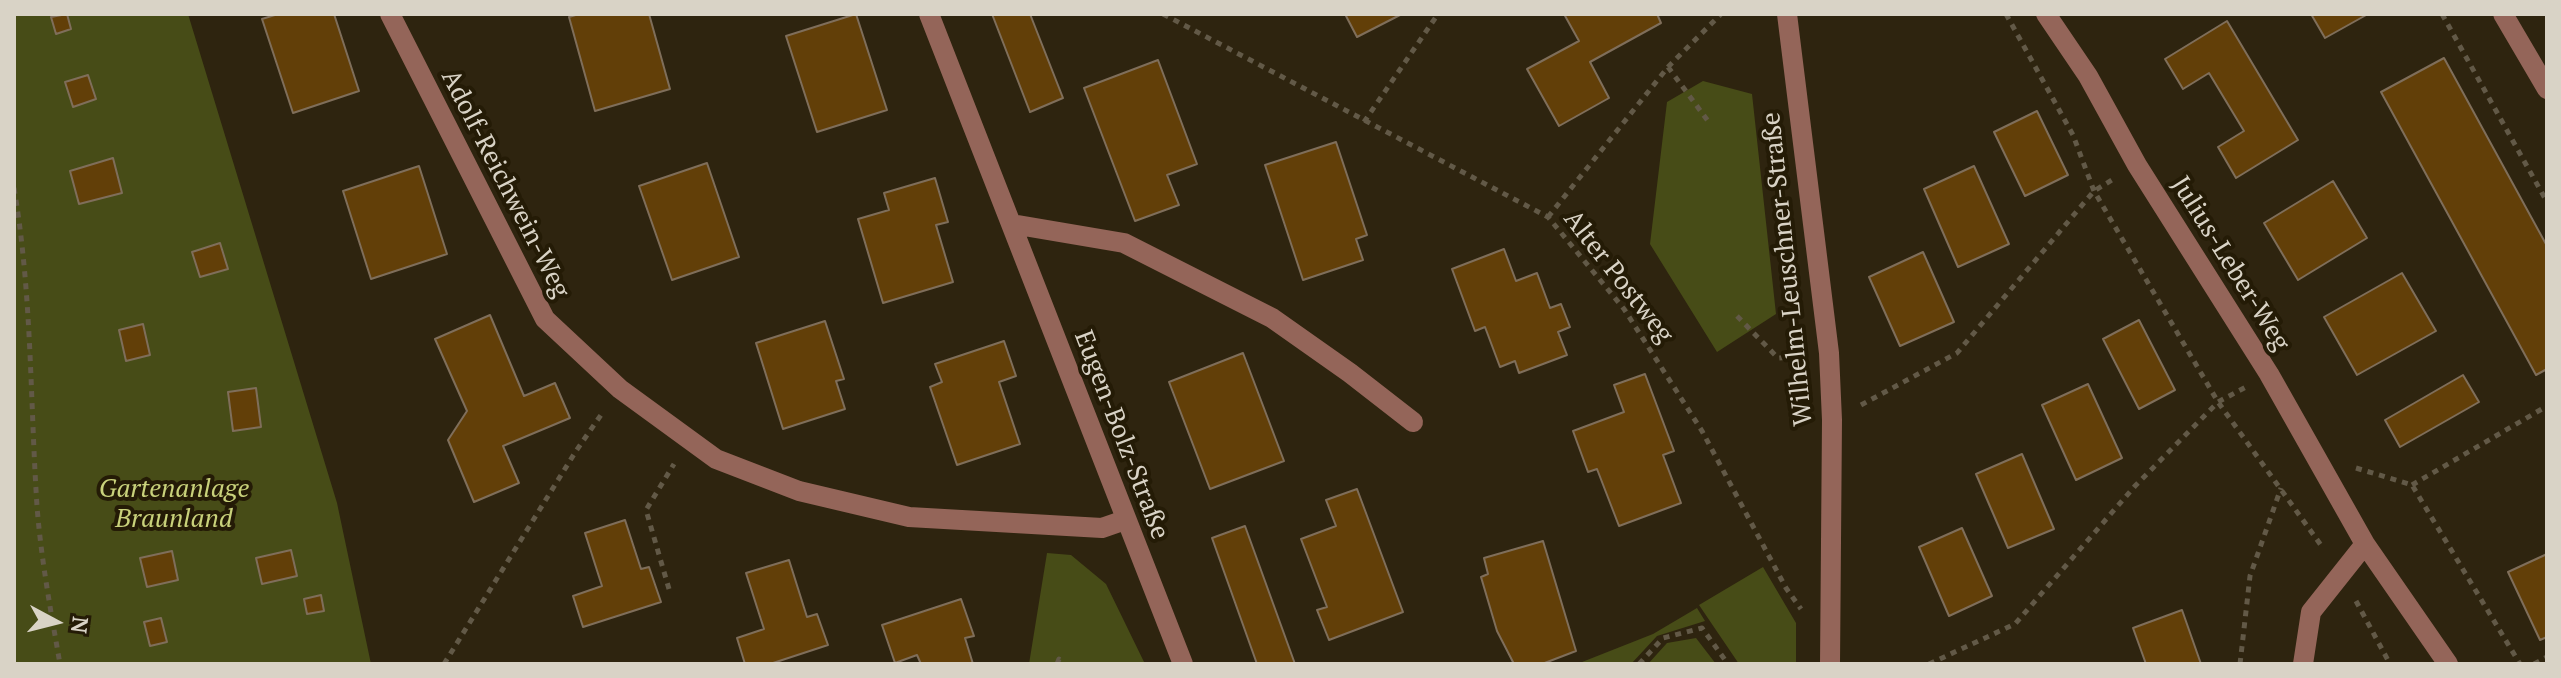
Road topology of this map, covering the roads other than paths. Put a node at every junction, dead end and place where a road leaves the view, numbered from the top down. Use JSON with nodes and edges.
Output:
{"nodes":[{"id":1,"x":390,"y":14,"type":"edge"},
{"id":2,"x":929,"y":14,"type":"edge"},
{"id":3,"x":1787,"y":14,"type":"edge"},
{"id":4,"x":2046,"y":14,"type":"edge"},
{"id":5,"x":2503,"y":14,"type":"edge"},
{"id":6,"x":2547,"y":89,"type":"edge"},
{"id":7,"x":1012,"y":224,"type":"junction"},
{"id":8,"x":1413,"y":422,"type":"dead end"},
{"id":9,"x":1125,"y":520,"type":"junction"},
{"id":10,"x":2365,"y":544,"type":"junction"},
{"id":11,"x":1830,"y":658,"type":"edge"},
{"id":12,"x":1183,"y":664,"type":"edge"},
{"id":13,"x":2303,"y":664,"type":"edge"},
{"id":14,"x":2448,"y":664,"type":"edge"}],
"edges":[{"from":1,"to":9,"type":"street","name":"Adolf-Reichwein-Weg"},
{"from":2,"to":7,"type":"street","name":"Eugen-Bolz-Straße"},
{"from":3,"to":11,"type":"street","name":"Wilhelm-Leuschner-Straße"},
{"from":4,"to":10,"type":"street","name":"Julius-Leber-Weg"},
{"from":5,"to":6,"type":"street"},
{"from":7,"to":8,"type":"street"},
{"from":7,"to":9,"type":"street","name":"Eugen-Bolz-Straße"},
{"from":9,"to":12,"type":"street","name":"Eugen-Bolz-Straße"},
{"from":10,"to":13,"type":"street"},
{"from":10,"to":14,"type":"street","name":"Julius-Leber-Weg"}]}
